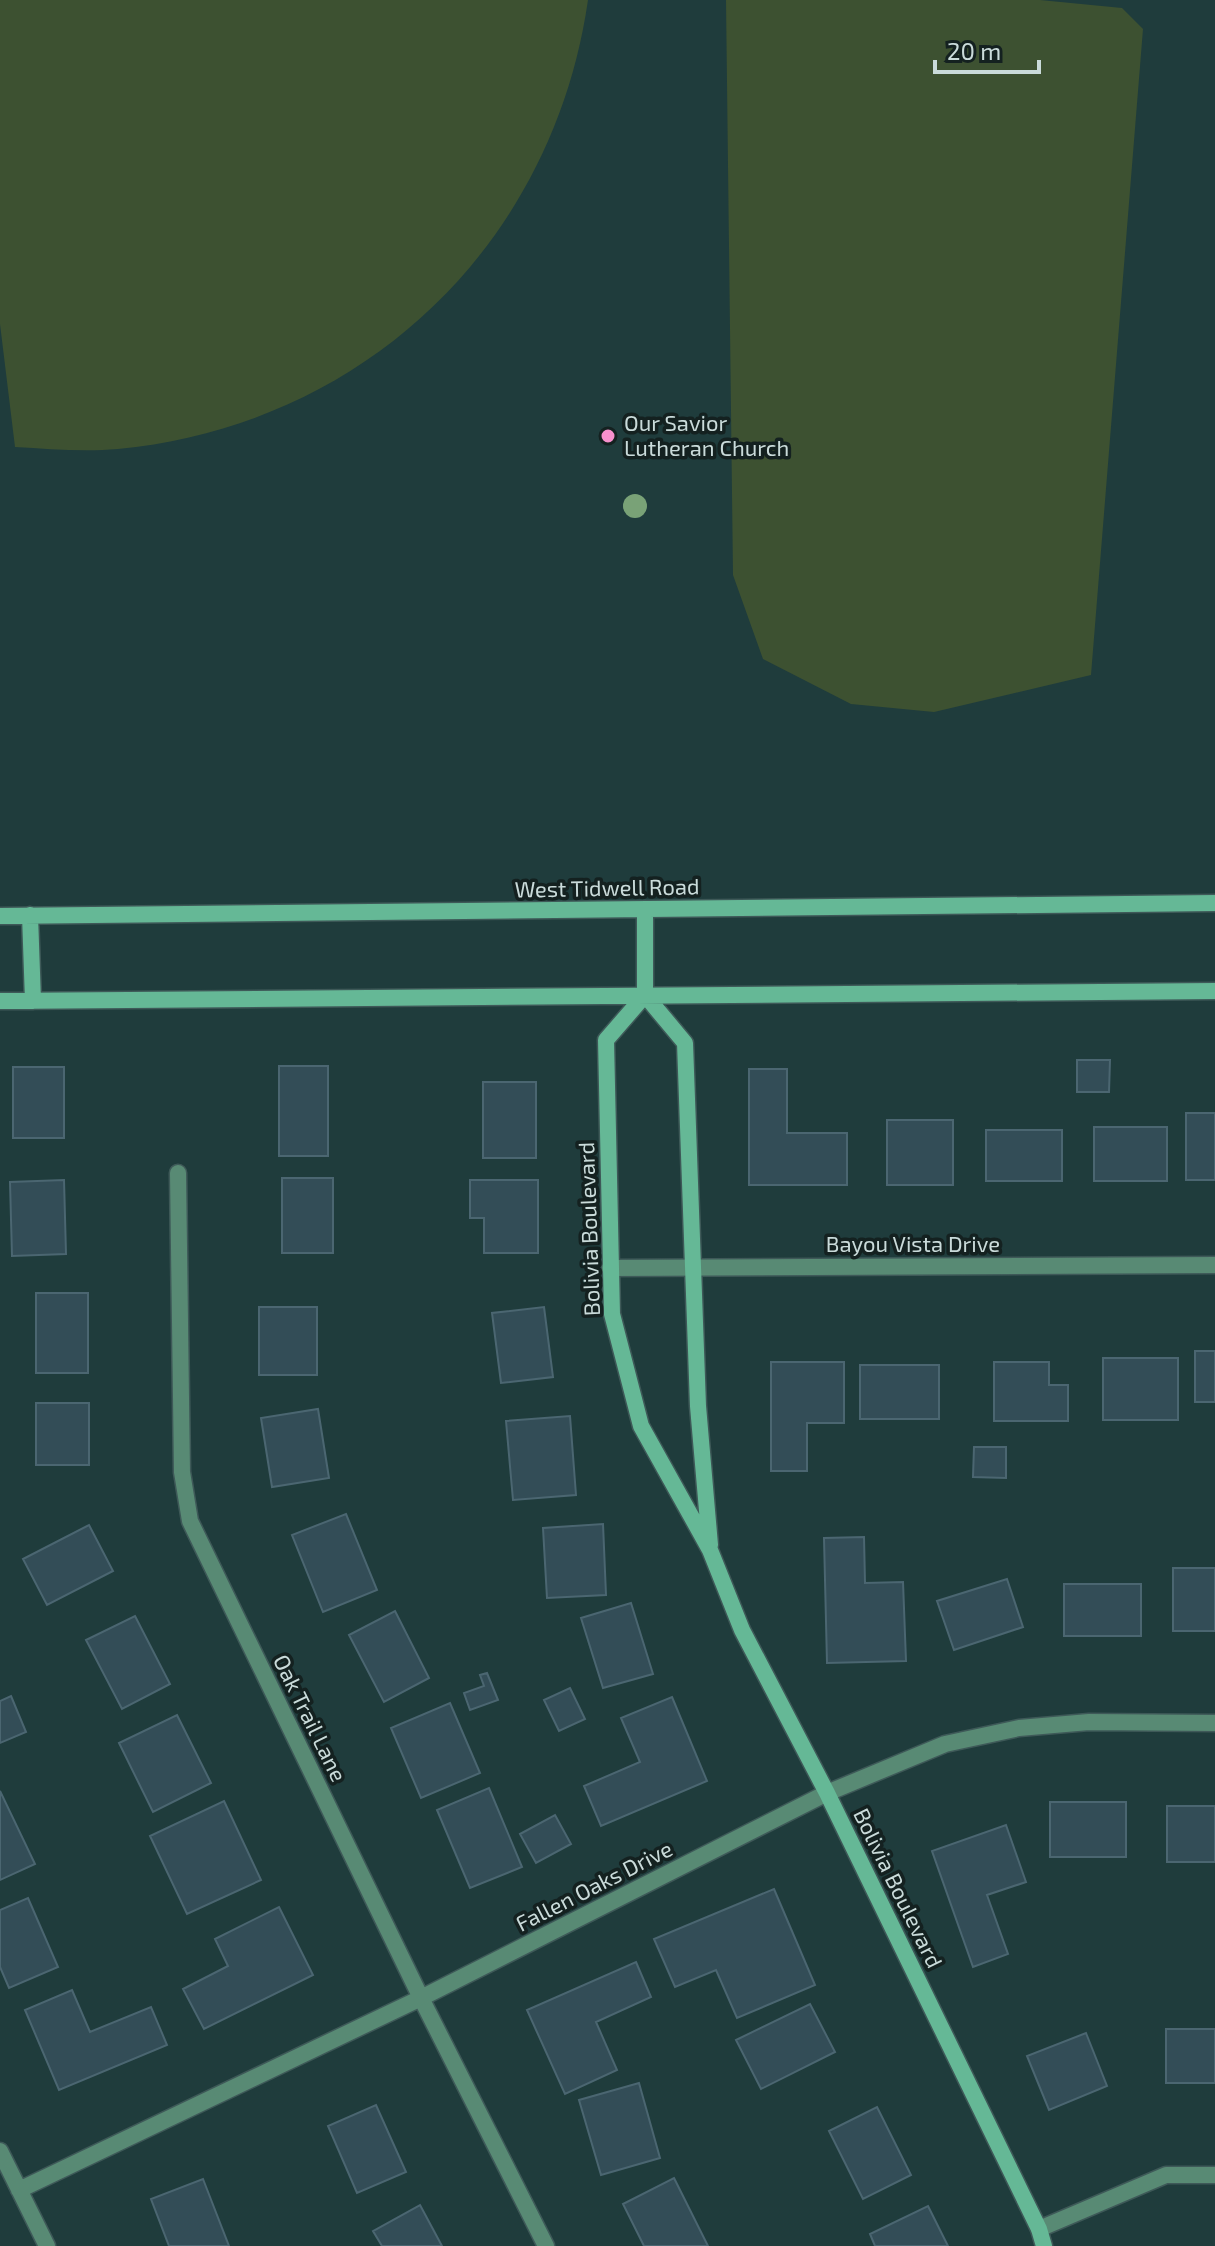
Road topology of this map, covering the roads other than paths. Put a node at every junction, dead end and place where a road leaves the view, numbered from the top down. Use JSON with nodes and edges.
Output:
{"nodes":[{"id":1,"x":1215,"y":903,"type":"edge"},
{"id":2,"x":645,"y":909,"type":"junction"},
{"id":3,"x":30,"y":915,"type":"junction"},
{"id":4,"x":0,"y":916,"type":"edge"},
{"id":5,"x":1215,"y":991,"type":"edge"},
{"id":6,"x":645,"y":995,"type":"junction"},
{"id":7,"x":0,"y":1001,"type":"edge"},
{"id":8,"x":33,"y":1001,"type":"junction"},
{"id":9,"x":178,"y":1173,"type":"dead end"},
{"id":10,"x":1215,"y":1265,"type":"edge"},
{"id":11,"x":692,"y":1267,"type":"junction"},
{"id":12,"x":610,"y":1268,"type":"junction"},
{"id":13,"x":710,"y":1550,"type":"junction"},
{"id":14,"x":1215,"y":1723,"type":"edge"},
{"id":15,"x":827,"y":1793,"type":"junction"},
{"id":16,"x":421,"y":1998,"type":"junction"},
{"id":17,"x":0,"y":2151,"type":"edge"},
{"id":18,"x":1215,"y":2175,"type":"edge"},
{"id":19,"x":19,"y":2190,"type":"junction"},
{"id":20,"x":1039,"y":2229,"type":"junction"},
{"id":21,"x":47,"y":2246,"type":"edge"},
{"id":22,"x":546,"y":2246,"type":"edge"},
{"id":23,"x":1044,"y":2246,"type":"edge"}],
"edges":[{"from":1,"to":2,"type":"main road","name":"West Tidwell Road"},
{"from":2,"to":3,"type":"main road","name":"West Tidwell Road"},
{"from":2,"to":6,"type":"main road"},
{"from":3,"to":4,"type":"main road","name":"West Tidwell Road"},
{"from":3,"to":8,"type":"main road"},
{"from":5,"to":6,"type":"main road"},
{"from":6,"to":8,"type":"main road"},
{"from":6,"to":11,"type":"main road","name":"Bolivia Boulevard"},
{"from":6,"to":12,"type":"main road","name":"Bolivia Boulevard"},
{"from":7,"to":8,"type":"main road"},
{"from":9,"to":16,"type":"street","name":"Oak Trail Lane"},
{"from":10,"to":11,"type":"street","name":"Bayou Vista Drive"},
{"from":11,"to":12,"type":"street","name":"Bayou Vista Drive"},
{"from":11,"to":13,"type":"main road","name":"Bolivia Boulevard"},
{"from":12,"to":13,"type":"main road","name":"Bolivia Boulevard"},
{"from":13,"to":15,"type":"main road","name":"Bolivia Boulevard"},
{"from":14,"to":15,"type":"street","name":"Fallen Oaks Drive"},
{"from":15,"to":16,"type":"street","name":"Fallen Oaks Drive"},
{"from":15,"to":20,"type":"main road","name":"Bolivia Boulevard"},
{"from":16,"to":19,"type":"street","name":"Fallen Oaks Drive"},
{"from":16,"to":22,"type":"street","name":"Oak Trail Lane"},
{"from":17,"to":19,"type":"street"},
{"from":18,"to":20,"type":"street"},
{"from":19,"to":21,"type":"street"},
{"from":20,"to":23,"type":"main road","name":"Bolivia Boulevard"}]}
